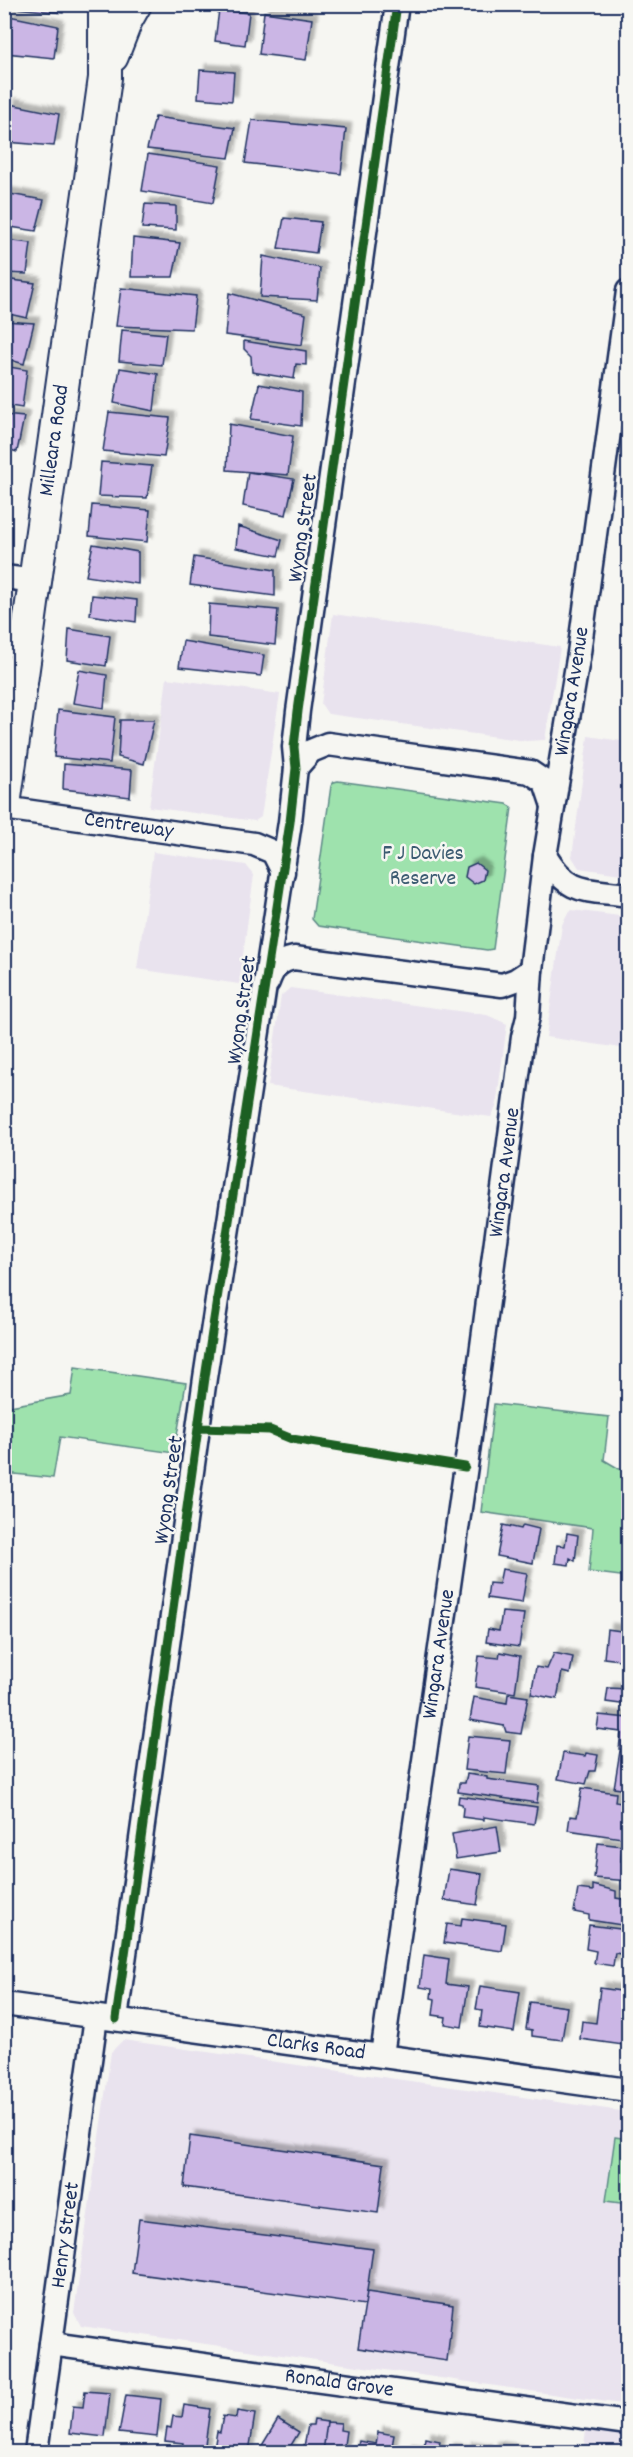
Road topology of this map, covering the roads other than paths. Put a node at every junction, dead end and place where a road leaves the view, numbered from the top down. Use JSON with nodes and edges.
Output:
{"nodes":[{"id":1,"x":105,"y":4,"type":"edge"},
{"id":2,"x":135,"y":4,"type":"edge"},
{"id":3,"x":397,"y":4,"type":"edge"},
{"id":4,"x":105,"y":78,"type":"junction"},
{"id":5,"x":628,"y":291,"type":"edge"},
{"id":6,"x":4,"y":577,"type":"edge"},
{"id":7,"x":36,"y":581,"type":"junction"},
{"id":8,"x":300,"y":702,"type":"junction"},
{"id":9,"x":566,"y":739,"type":"junction"},
{"id":10,"x":328,"y":744,"type":"junction"},
{"id":11,"x":296,"y":768,"type":"junction"},
{"id":12,"x":536,"y":774,"type":"junction"},
{"id":13,"x":552,"y":806,"type":"junction"},
{"id":14,"x":4,"y":807,"type":"edge"},
{"id":15,"x":290,"y":822,"type":"junction"},
{"id":16,"x":254,"y":844,"type":"junction"},
{"id":17,"x":546,"y":856,"type":"junction"},
{"id":18,"x":283,"y":872,"type":"junction"},
{"id":19,"x":574,"y":888,"type":"junction"},
{"id":20,"x":628,"y":895,"type":"edge"},
{"id":21,"x":540,"y":911,"type":"junction"},
{"id":22,"x":275,"y":928,"type":"junction"},
{"id":23,"x":305,"y":958,"type":"junction"},
{"id":24,"x":531,"y":970,"type":"junction"},
{"id":25,"x":502,"y":985,"type":"junction"},
{"id":26,"x":264,"y":992,"type":"junction"},
{"id":27,"x":523,"y":1037,"type":"junction"},
{"id":28,"x":4,"y":2004,"type":"edge"},
{"id":29,"x":106,"y":2018,"type":"junction"},
{"id":30,"x":382,"y":2055,"type":"junction"},
{"id":31,"x":628,"y":2091,"type":"edge"},
{"id":32,"x":51,"y":2344,"type":"junction"},
{"id":33,"x":628,"y":2424,"type":"edge"},
{"id":34,"x":36,"y":2452,"type":"edge"}],
"edges":[{"from":1,"to":4,"type":"main road","name":"Milleara Road"},
{"from":2,"to":4,"type":"main road","name":"Milleara Road"},
{"from":3,"to":8,"type":"street","name":"Wyong Street"},
{"from":4,"to":7,"type":"main road","name":"Milleara Road"},
{"from":5,"to":9,"type":"street","name":"Wingara Avenue"},
{"from":6,"to":7,"type":"street"},
{"from":7,"to":14,"type":"main road","name":"Milleara Road"},
{"from":8,"to":10,"type":"street"},
{"from":8,"to":11,"type":"street","name":"Wyong Street"},
{"from":9,"to":12,"type":"street"},
{"from":9,"to":13,"type":"street","name":"Wingara Avenue"},
{"from":10,"to":11,"type":"street"},
{"from":10,"to":12,"type":"street"},
{"from":11,"to":15,"type":"street","name":"Wyong Street"},
{"from":12,"to":13,"type":"street"},
{"from":13,"to":17,"type":"street","name":"Wingara Avenue"},
{"from":14,"to":16,"type":"street","name":"Centreway"},
{"from":15,"to":16,"type":"street"},
{"from":15,"to":18,"type":"street","name":"Wyong Street"},
{"from":16,"to":18,"type":"street","name":"Centreway"},
{"from":17,"to":19,"type":"street"},
{"from":17,"to":21,"type":"street","name":"Wingara Avenue"},
{"from":18,"to":22,"type":"street","name":"Wyong Street"},
{"from":19,"to":20,"type":"street"},
{"from":19,"to":21,"type":"street"},
{"from":21,"to":24,"type":"street","name":"Wingara Avenue"},
{"from":22,"to":23,"type":"street"},
{"from":22,"to":26,"type":"street","name":"Wyong Street"},
{"from":23,"to":25,"type":"street"},
{"from":23,"to":26,"type":"street"},
{"from":24,"to":25,"type":"street"},
{"from":24,"to":27,"type":"street","name":"Wingara Avenue"},
{"from":25,"to":27,"type":"street"},
{"from":26,"to":29,"type":"street","name":"Wyong Street"},
{"from":27,"to":30,"type":"street","name":"Wingara Avenue"},
{"from":28,"to":29,"type":"street","name":"Clarks Road"},
{"from":29,"to":30,"type":"street","name":"Clarks Road"},
{"from":29,"to":32,"type":"street","name":"Henry Street"},
{"from":30,"to":31,"type":"street","name":"Clarks Road"},
{"from":32,"to":33,"type":"street","name":"Ronald Grove"},
{"from":32,"to":34,"type":"street","name":"Henry Street"}]}
